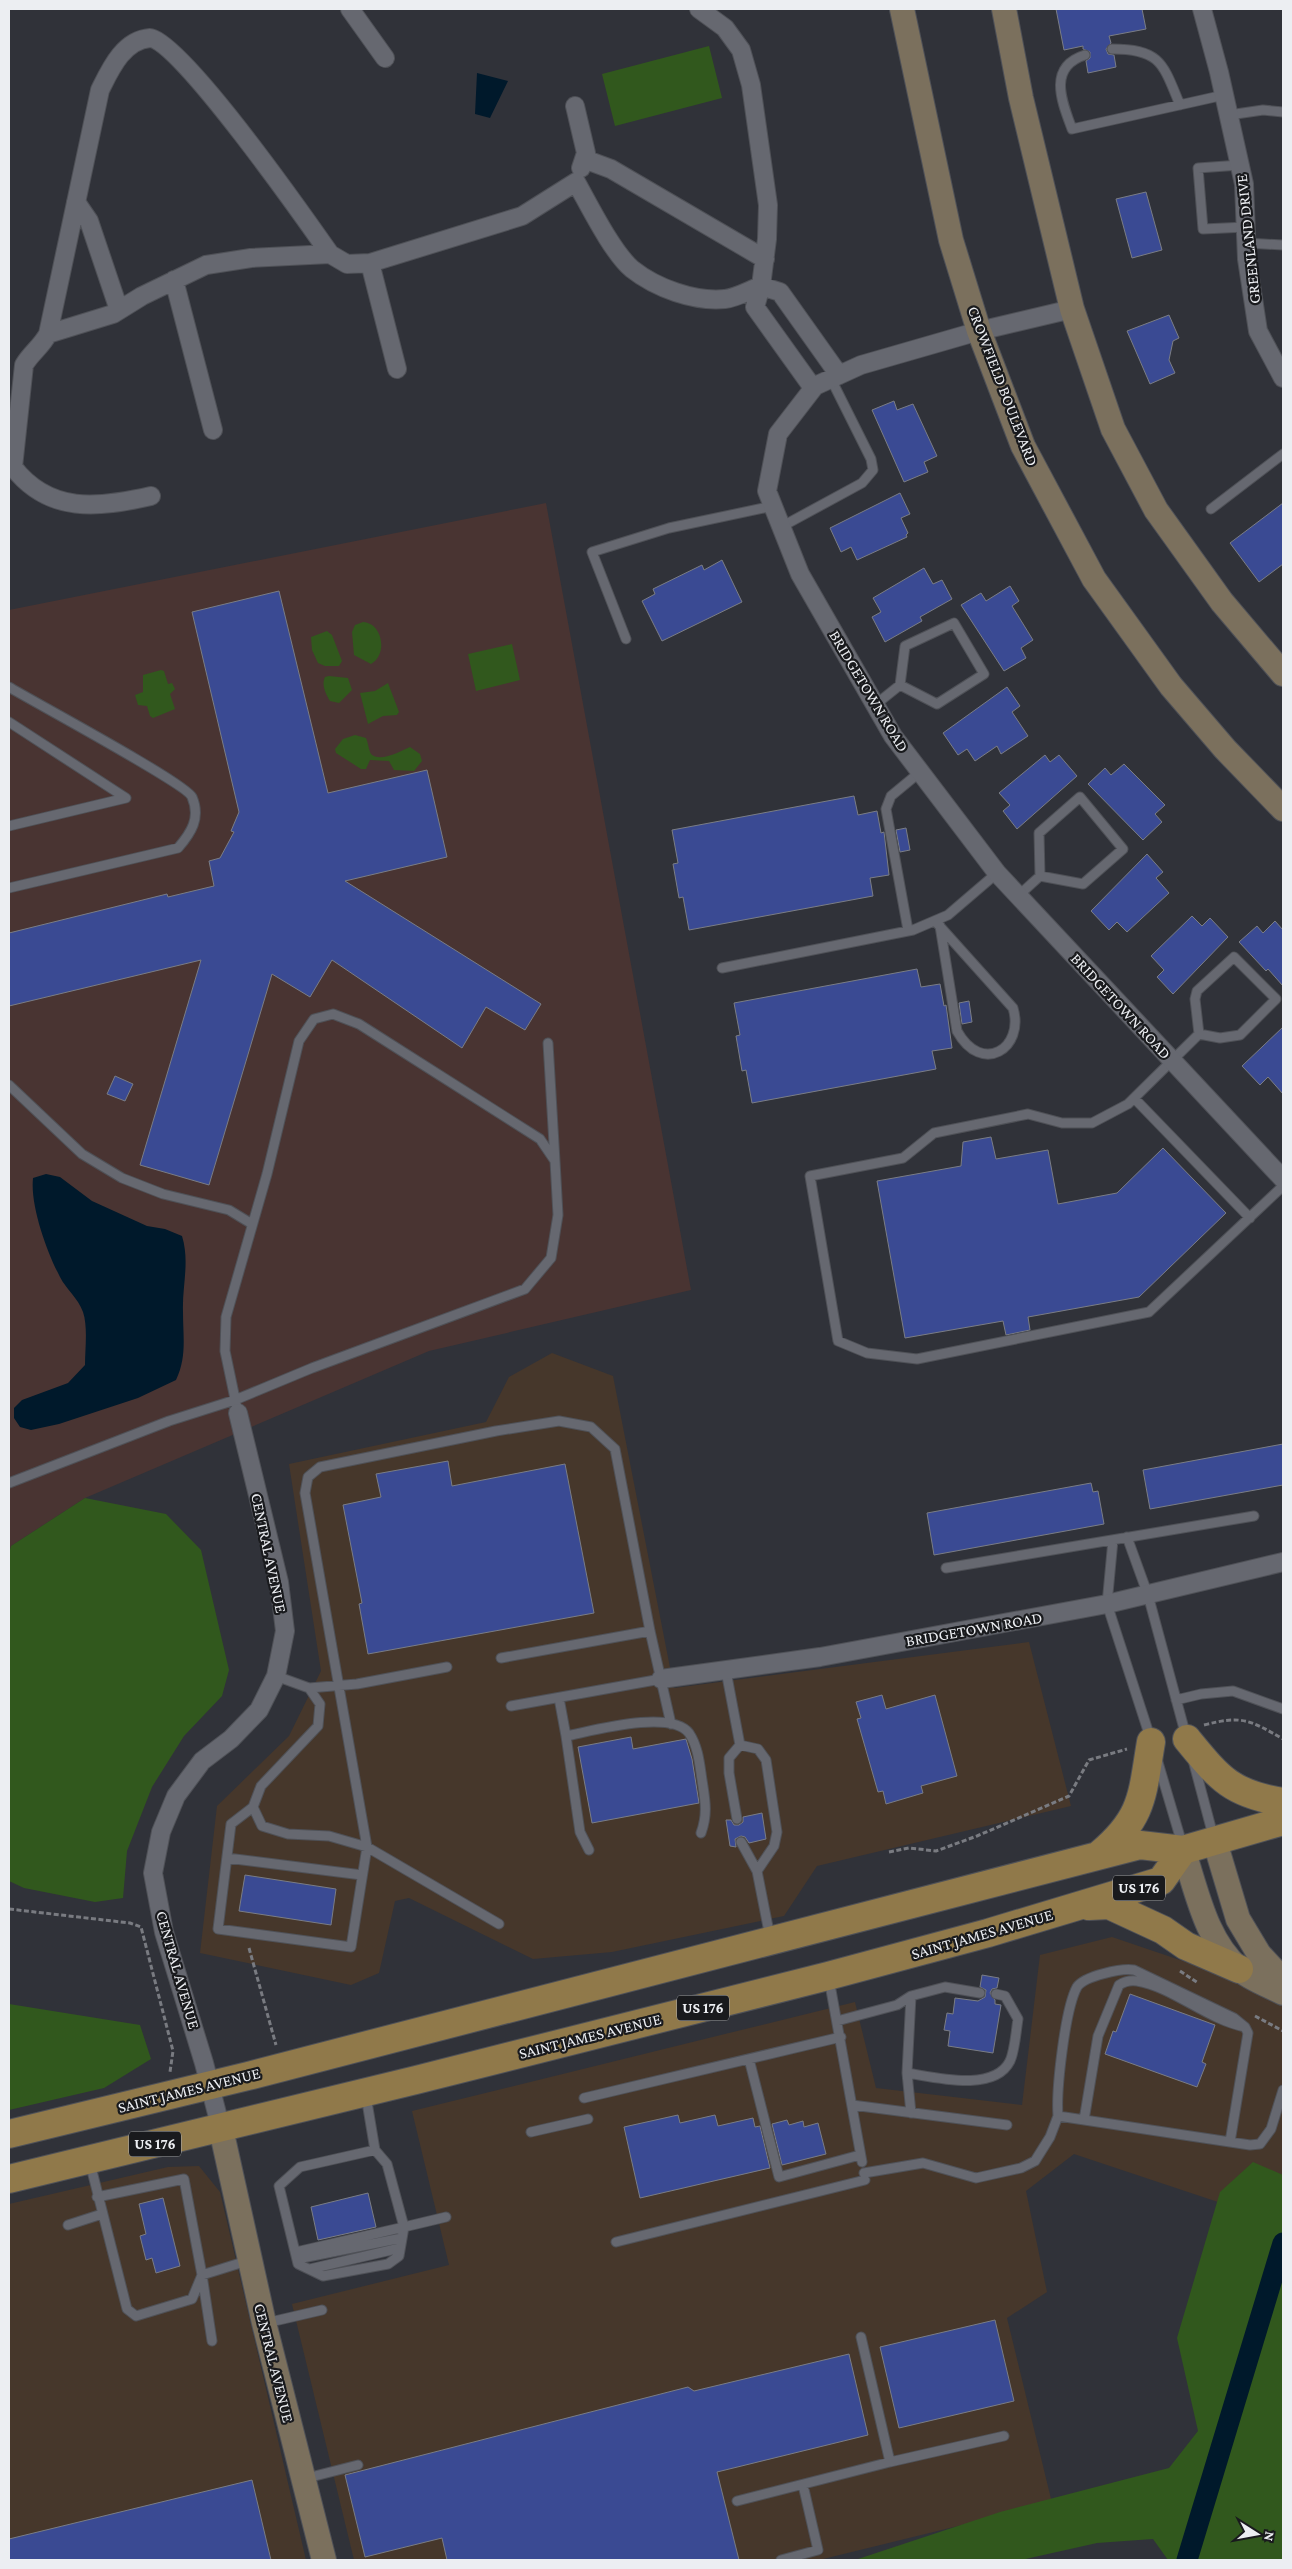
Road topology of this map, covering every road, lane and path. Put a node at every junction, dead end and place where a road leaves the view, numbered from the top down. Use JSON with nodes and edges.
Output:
{"nodes":[{"id":1,"x":350,"y":9,"type":"edge"},
{"id":2,"x":699,"y":9,"type":"edge"},
{"id":3,"x":902,"y":9,"type":"edge"},
{"id":4,"x":1004,"y":9,"type":"edge"},
{"id":5,"x":1202,"y":9,"type":"edge"},
{"id":6,"x":1112,"y":49,"type":"dead end"},
{"id":7,"x":1085,"y":55,"type":"dead end"},
{"id":8,"x":385,"y":58,"type":"dead end"},
{"id":9,"x":1224,"y":95,"type":"junction"},
{"id":10,"x":1180,"y":105,"type":"junction"},
{"id":11,"x":575,"y":106,"type":"dead end"},
{"id":12,"x":1283,"y":112,"type":"edge"},
{"id":13,"x":1229,"y":115,"type":"junction"},
{"id":14,"x":584,"y":159,"type":"junction"},
{"id":15,"x":1240,"y":165,"type":"junction"},
{"id":16,"x":576,"y":182,"type":"junction"},
{"id":17,"x":76,"y":202,"type":"junction"},
{"id":18,"x":1246,"y":235,"type":"junction"},
{"id":19,"x":1283,"y":244,"type":"edge"},
{"id":20,"x":330,"y":254,"type":"junction"},
{"id":21,"x":764,"y":259,"type":"junction"},
{"id":22,"x":370,"y":263,"type":"junction"},
{"id":23,"x":174,"y":280,"type":"junction"},
{"id":24,"x":761,"y":286,"type":"junction"},
{"id":25,"x":1072,"y":309,"type":"junction"},
{"id":26,"x":119,"y":310,"type":"junction"},
{"id":27,"x":979,"y":331,"type":"junction"},
{"id":28,"x":48,"y":334,"type":"junction"},
{"id":29,"x":16,"y":364,"type":"edge"},
{"id":30,"x":397,"y":369,"type":"dead end"},
{"id":31,"x":835,"y":377,"type":"junction"},
{"id":32,"x":1283,"y":378,"type":"edge"},
{"id":33,"x":813,"y":388,"type":"junction"},
{"id":34,"x":214,"y":430,"type":"dead end"},
{"id":35,"x":1283,"y":454,"type":"edge"},
{"id":36,"x":150,"y":496,"type":"dead end"},
{"id":37,"x":773,"y":506,"type":"junction"},
{"id":38,"x":1211,"y":509,"type":"dead end"},
{"id":39,"x":782,"y":527,"type":"junction"},
{"id":40,"x":626,"y":639,"type":"dead end"},
{"id":41,"x":1283,"y":674,"type":"edge"},
{"id":42,"x":900,"y":685,"type":"junction"},
{"id":43,"x":9,"y":687,"type":"edge"},
{"id":44,"x":875,"y":705,"type":"junction"},
{"id":45,"x":9,"y":722,"type":"edge"},
{"id":46,"x":920,"y":772,"type":"junction"},
{"id":47,"x":1283,"y":808,"type":"edge"},
{"id":48,"x":9,"y":826,"type":"edge"},
{"id":49,"x":997,"y":873,"type":"junction"},
{"id":50,"x":1040,"y":876,"type":"junction"},
{"id":51,"x":9,"y":888,"type":"edge"},
{"id":52,"x":1018,"y":896,"type":"junction"},
{"id":53,"x":937,"y":923,"type":"junction"},
{"id":54,"x":908,"y":930,"type":"junction"},
{"id":55,"x":722,"y":968,"type":"dead end"},
{"id":56,"x":1199,"y":1034,"type":"junction"},
{"id":57,"x":548,"y":1043,"type":"dead end"},
{"id":58,"x":1171,"y":1060,"type":"junction"},
{"id":59,"x":9,"y":1086,"type":"edge"},
{"id":60,"x":1134,"y":1098,"type":"junction"},
{"id":61,"x":554,"y":1161,"type":"junction"},
{"id":62,"x":1283,"y":1179,"type":"edge"},
{"id":63,"x":1283,"y":1186,"type":"edge"},
{"id":64,"x":1250,"y":1218,"type":"junction"},
{"id":65,"x":252,"y":1224,"type":"junction"},
{"id":66,"x":236,"y":1406,"type":"junction"},
{"id":67,"x":9,"y":1483,"type":"edge"},
{"id":68,"x":1254,"y":1516,"type":"dead end"},
{"id":69,"x":1127,"y":1537,"type":"junction"},
{"id":70,"x":1113,"y":1540,"type":"junction"},
{"id":71,"x":1283,"y":1562,"type":"edge"},
{"id":72,"x":946,"y":1568,"type":"dead end"},
{"id":73,"x":1148,"y":1595,"type":"junction"},
{"id":74,"x":1107,"y":1604,"type":"junction"},
{"id":75,"x":650,"y":1631,"type":"junction"},
{"id":76,"x":500,"y":1658,"type":"dead end"},
{"id":77,"x":447,"y":1667,"type":"dead end"},
{"id":78,"x":726,"y":1671,"type":"junction"},
{"id":79,"x":276,"y":1676,"type":"junction"},
{"id":80,"x":661,"y":1680,"type":"junction"},
{"id":81,"x":340,"y":1686,"type":"junction"},
{"id":82,"x":309,"y":1688,"type":"junction"},
{"id":83,"x":559,"y":1698,"type":"junction"},
{"id":84,"x":1176,"y":1700,"type":"junction"},
{"id":85,"x":511,"y":1706,"type":"dead end"},
{"id":86,"x":1283,"y":1709,"type":"edge"},
{"id":87,"x":671,"y":1724,"type":"junction"},
{"id":88,"x":1186,"y":1735,"type":"junction"},
{"id":89,"x":566,"y":1736,"type":"junction"},
{"id":90,"x":1283,"y":1739,"type":"edge"},
{"id":91,"x":1151,"y":1742,"type":"junction"},
{"id":92,"x":740,"y":1744,"type":"junction"},
{"id":93,"x":1283,"y":1802,"type":"edge"},
{"id":94,"x":253,"y":1807,"type":"junction"},
{"id":95,"x":737,"y":1819,"type":"dead end"},
{"id":96,"x":1283,"y":1821,"type":"edge"},
{"id":97,"x":701,"y":1833,"type":"dead end"},
{"id":98,"x":741,"y":1842,"type":"dead end"},
{"id":99,"x":1215,"y":1842,"type":"junction"},
{"id":100,"x":367,"y":1847,"type":"junction"},
{"id":101,"x":589,"y":1850,"type":"dead end"},
{"id":102,"x":1183,"y":1850,"type":"junction"},
{"id":103,"x":889,"y":1852,"type":"dead end"},
{"id":104,"x":1097,"y":1856,"type":"junction"},
{"id":105,"x":227,"y":1858,"type":"junction"},
{"id":106,"x":757,"y":1871,"type":"junction"},
{"id":107,"x":362,"y":1875,"type":"junction"},
{"id":108,"x":1080,"y":1906,"type":"junction"},
{"id":109,"x":9,"y":1909,"type":"edge"},
{"id":110,"x":499,"y":1924,"type":"dead end"},
{"id":111,"x":244,"y":1933,"type":"junction"},
{"id":112,"x":770,"y":1940,"type":"junction"},
{"id":113,"x":1239,"y":1969,"type":"junction"},
{"id":114,"x":828,"y":1976,"type":"junction"},
{"id":115,"x":1283,"y":1980,"type":"edge"},
{"id":116,"x":980,"y":1993,"type":"dead end"},
{"id":117,"x":996,"y":1994,"type":"dead end"},
{"id":118,"x":1283,"y":1994,"type":"edge"},
{"id":119,"x":911,"y":1996,"type":"junction"},
{"id":120,"x":837,"y":2021,"type":"junction"},
{"id":121,"x":1246,"y":2030,"type":"junction"},
{"id":122,"x":841,"y":2038,"type":"junction"},
{"id":123,"x":277,"y":2048,"type":"dead end"},
{"id":124,"x":749,"y":2060,"type":"junction"},
{"id":125,"x":906,"y":2073,"type":"junction"},
{"id":126,"x":171,"y":2075,"type":"dead end"},
{"id":127,"x":210,"y":2084,"type":"junction"},
{"id":128,"x":1283,"y":2090,"type":"edge"},
{"id":129,"x":366,"y":2091,"type":"junction"},
{"id":130,"x":584,"y":2098,"type":"dead end"},
{"id":131,"x":852,"y":2105,"type":"junction"},
{"id":132,"x":911,"y":2113,"type":"junction"},
{"id":133,"x":1058,"y":2116,"type":"junction"},
{"id":134,"x":588,"y":2118,"type":"dead end"},
{"id":135,"x":1084,"y":2120,"type":"junction"},
{"id":136,"x":1007,"y":2126,"type":"dead end"},
{"id":137,"x":221,"y":2129,"type":"junction"},
{"id":138,"x":531,"y":2132,"type":"dead end"},
{"id":139,"x":9,"y":2134,"type":"edge"},
{"id":140,"x":1230,"y":2142,"type":"junction"},
{"id":141,"x":375,"y":2150,"type":"junction"},
{"id":142,"x":89,"y":2158,"type":"junction"},
{"id":143,"x":9,"y":2179,"type":"edge"},
{"id":144,"x":97,"y":2197,"type":"junction"},
{"id":145,"x":102,"y":2214,"type":"junction"},
{"id":146,"x":446,"y":2217,"type":"dead end"},
{"id":147,"x":68,"y":2226,"type":"dead end"},
{"id":148,"x":404,"y":2227,"type":"junction"},
{"id":149,"x":402,"y":2238,"type":"junction"},
{"id":150,"x":616,"y":2242,"type":"dead end"},
{"id":151,"x":297,"y":2256,"type":"junction"},
{"id":152,"x":250,"y":2260,"type":"junction"},
{"id":153,"x":202,"y":2275,"type":"junction"},
{"id":154,"x":322,"y":2310,"type":"dead end"},
{"id":155,"x":264,"y":2323,"type":"junction"},
{"id":156,"x":861,"y":2337,"type":"dead end"},
{"id":157,"x":212,"y":2341,"type":"dead end"},
{"id":158,"x":1004,"y":2436,"type":"dead end"},
{"id":159,"x":890,"y":2462,"type":"junction"},
{"id":160,"x":358,"y":2466,"type":"dead end"},
{"id":161,"x":303,"y":2480,"type":"junction"},
{"id":162,"x":803,"y":2485,"type":"junction"},
{"id":163,"x":737,"y":2501,"type":"dead end"},
{"id":164,"x":324,"y":2560,"type":"edge"},
{"id":165,"x":782,"y":2560,"type":"edge"}],
"edges":[{"from":1,"to":8,"type":"street"},
{"from":2,"to":21,"type":"street"},
{"from":3,"to":27,"type":"main road","name":"CROWFIELD BOULEVARD"},
{"from":4,"to":25,"type":"main road"},
{"from":5,"to":9,"type":"street","name":"GREENLAND DRIVE"},
{"from":6,"to":10,"type":"lane"},
{"from":7,"to":10,"type":"lane"},
{"from":9,"to":10,"type":"lane"},
{"from":9,"to":13,"type":"street","name":"GREENLAND DRIVE"},
{"from":11,"to":14,"type":"street"},
{"from":12,"to":13,"type":"lane"},
{"from":13,"to":15,"type":"street","name":"GREENLAND DRIVE"},
{"from":14,"to":16,"type":"street"},
{"from":14,"to":21,"type":"street"},
{"from":15,"to":18,"type":"street","name":"GREENLAND DRIVE"},
{"from":15,"to":18,"type":"lane"},
{"from":16,"to":22,"type":"street"},
{"from":16,"to":24,"type":"street"},
{"from":17,"to":20,"type":"street"},
{"from":17,"to":26,"type":"street"},
{"from":17,"to":28,"type":"street"},
{"from":18,"to":19,"type":"lane"},
{"from":18,"to":32,"type":"street","name":"GREENLAND DRIVE"},
{"from":20,"to":22,"type":"street"},
{"from":20,"to":23,"type":"street"},
{"from":21,"to":24,"type":"street"},
{"from":22,"to":30,"type":"street"},
{"from":23,"to":26,"type":"street"},
{"from":23,"to":34,"type":"street"},
{"from":24,"to":31,"type":"street"},
{"from":24,"to":33,"type":"street"},
{"from":25,"to":27,"type":"street","name":"BRIDGETOWN ROAD"},
{"from":25,"to":41,"type":"main road"},
{"from":26,"to":28,"type":"street"},
{"from":27,"to":31,"type":"street","name":"BRIDGETOWN ROAD"},
{"from":27,"to":47,"type":"main road","name":"CROWFIELD BOULEVARD"},
{"from":28,"to":29,"type":"street"},
{"from":29,"to":36,"type":"street"},
{"from":31,"to":33,"type":"street","name":"BRIDGETOWN ROAD"},
{"from":31,"to":39,"type":"lane"},
{"from":33,"to":37,"type":"street","name":"BRIDGETOWN ROAD"},
{"from":35,"to":38,"type":"lane"},
{"from":37,"to":39,"type":"street","name":"BRIDGETOWN ROAD"},
{"from":37,"to":40,"type":"lane"},
{"from":39,"to":44,"type":"street","name":"BRIDGETOWN ROAD"},
{"from":42,"to":42,"type":"lane"},
{"from":42,"to":44,"type":"lane"},
{"from":43,"to":51,"type":"lane"},
{"from":44,"to":46,"type":"street","name":"BRIDGETOWN ROAD"},
{"from":45,"to":48,"type":"lane"},
{"from":46,"to":49,"type":"street","name":"BRIDGETOWN ROAD"},
{"from":46,"to":54,"type":"lane"},
{"from":49,"to":52,"type":"street","name":"BRIDGETOWN ROAD"},
{"from":49,"to":53,"type":"lane"},
{"from":50,"to":50,"type":"lane"},
{"from":50,"to":52,"type":"lane"},
{"from":52,"to":58,"type":"street","name":"BRIDGETOWN ROAD"},
{"from":53,"to":53,"type":"lane"},
{"from":53,"to":54,"type":"lane"},
{"from":54,"to":55,"type":"lane"},
{"from":56,"to":56,"type":"lane"},
{"from":56,"to":58,"type":"lane"},
{"from":57,"to":61,"type":"lane"},
{"from":58,"to":60,"type":"lane"},
{"from":58,"to":62,"type":"street","name":"BRIDGETOWN ROAD"},
{"from":59,"to":65,"type":"lane"},
{"from":60,"to":64,"type":"lane"},
{"from":60,"to":64,"type":"lane"},
{"from":61,"to":65,"type":"lane"},
{"from":61,"to":66,"type":"lane"},
{"from":63,"to":64,"type":"lane"},
{"from":65,"to":66,"type":"lane"},
{"from":66,"to":67,"type":"lane"},
{"from":66,"to":79,"type":"street","name":"CENTRAL AVENUE"},
{"from":68,"to":69,"type":"lane"},
{"from":69,"to":70,"type":"lane"},
{"from":69,"to":73,"type":"lane"},
{"from":70,"to":72,"type":"lane"},
{"from":70,"to":74,"type":"lane"},
{"from":71,"to":73,"type":"street","name":"BRIDGETOWN ROAD"},
{"from":73,"to":74,"type":"street","name":"BRIDGETOWN ROAD"},
{"from":73,"to":84,"type":"lane"},
{"from":74,"to":78,"type":"street","name":"BRIDGETOWN ROAD"},
{"from":74,"to":91,"type":"lane"},
{"from":75,"to":76,"type":"lane"},
{"from":75,"to":80,"type":"lane"},
{"from":75,"to":81,"type":"lane"},
{"from":77,"to":81,"type":"lane"},
{"from":78,"to":80,"type":"street","name":"BRIDGETOWN ROAD"},
{"from":78,"to":92,"type":"lane"},
{"from":79,"to":82,"type":"lane"},
{"from":79,"to":127,"type":"street","name":"CENTRAL AVENUE"},
{"from":80,"to":83,"type":"lane"},
{"from":80,"to":87,"type":"lane"},
{"from":81,"to":82,"type":"lane"},
{"from":81,"to":100,"type":"lane"},
{"from":82,"to":94,"type":"lane"},
{"from":83,"to":85,"type":"lane"},
{"from":83,"to":89,"type":"lane"},
{"from":84,"to":86,"type":"lane"},
{"from":84,"to":88,"type":"lane"},
{"from":87,"to":89,"type":"lane"},
{"from":87,"to":97,"type":"lane"},
{"from":88,"to":90,"type":"path"},
{"from":88,"to":93,"type":"main road"},
{"from":88,"to":99,"type":"lane"},
{"from":89,"to":101,"type":"lane"},
{"from":91,"to":102,"type":"lane"},
{"from":91,"to":103,"type":"path"},
{"from":91,"to":104,"type":"main road"},
{"from":92,"to":95,"type":"lane"},
{"from":92,"to":106,"type":"lane"},
{"from":94,"to":100,"type":"lane"},
{"from":94,"to":105,"type":"lane"},
{"from":96,"to":99,"type":"main road","name":"SAINT JAMES AVENUE"},
{"from":98,"to":106,"type":"lane"},
{"from":99,"to":102,"type":"main road","name":"SAINT JAMES AVENUE"},
{"from":99,"to":115,"type":"main road"},
{"from":100,"to":107,"type":"lane"},
{"from":100,"to":110,"type":"lane"},
{"from":102,"to":104,"type":"main road","name":"SAINT JAMES AVENUE"},
{"from":102,"to":108,"type":"main road","name":"SAINT JAMES AVENUE","number":"US 176"},
{"from":102,"to":113,"type":"main road"},
{"from":104,"to":112,"type":"main road","name":"SAINT JAMES AVENUE"},
{"from":105,"to":107,"type":"lane"},
{"from":105,"to":111,"type":"lane"},
{"from":106,"to":112,"type":"lane"},
{"from":107,"to":111,"type":"lane"},
{"from":108,"to":113,"type":"main road"},
{"from":108,"to":114,"type":"main road","name":"SAINT JAMES AVENUE","number":"US 176"},
{"from":109,"to":126,"type":"path"},
{"from":111,"to":123,"type":"path"},
{"from":112,"to":127,"type":"main road","name":"SAINT JAMES AVENUE"},
{"from":113,"to":118,"type":"main road"},
{"from":114,"to":120,"type":"lane"},
{"from":114,"to":129,"type":"main road","name":"SAINT JAMES AVENUE","number":"US 176"},
{"from":116,"to":119,"type":"lane"},
{"from":117,"to":125,"type":"lane"},
{"from":119,"to":120,"type":"lane"},
{"from":119,"to":125,"type":"lane"},
{"from":120,"to":122,"type":"lane"},
{"from":121,"to":133,"type":"lane"},
{"from":121,"to":135,"type":"lane"},
{"from":121,"to":140,"type":"lane"},
{"from":122,"to":124,"type":"lane"},
{"from":122,"to":131,"type":"lane"},
{"from":124,"to":130,"type":"lane"},
{"from":124,"to":131,"type":"lane"},
{"from":125,"to":132,"type":"lane"},
{"from":127,"to":137,"type":"street","name":"CENTRAL AVENUE"},
{"from":127,"to":139,"type":"main road","name":"SAINT JAMES AVENUE"},
{"from":128,"to":140,"type":"lane"},
{"from":129,"to":137,"type":"main road","name":"SAINT JAMES AVENUE","number":"US 176"},
{"from":129,"to":141,"type":"lane"},
{"from":131,"to":132,"type":"lane"},
{"from":132,"to":136,"type":"lane"},
{"from":133,"to":135,"type":"lane"},
{"from":133,"to":150,"type":"lane"},
{"from":134,"to":138,"type":"lane"},
{"from":135,"to":140,"type":"lane"},
{"from":137,"to":142,"type":"main road","name":"SAINT JAMES AVENUE","number":"US 176"},
{"from":137,"to":152,"type":"main road","name":"CENTRAL AVENUE"},
{"from":141,"to":148,"type":"lane"},
{"from":141,"to":151,"type":"lane"},
{"from":142,"to":143,"type":"main road","name":"SAINT JAMES AVENUE","number":"US 176"},
{"from":142,"to":144,"type":"lane"},
{"from":144,"to":145,"type":"lane"},
{"from":144,"to":153,"type":"lane"},
{"from":145,"to":147,"type":"lane"},
{"from":145,"to":153,"type":"lane"},
{"from":146,"to":148,"type":"lane"},
{"from":148,"to":149,"type":"lane"},
{"from":148,"to":151,"type":"lane"},
{"from":149,"to":151,"type":"lane"},
{"from":149,"to":151,"type":"lane"},
{"from":152,"to":153,"type":"lane"},
{"from":152,"to":155,"type":"main road","name":"CENTRAL AVENUE"},
{"from":153,"to":157,"type":"lane"},
{"from":154,"to":155,"type":"lane"},
{"from":155,"to":161,"type":"main road","name":"CENTRAL AVENUE"},
{"from":156,"to":159,"type":"lane"},
{"from":158,"to":159,"type":"lane"},
{"from":159,"to":162,"type":"lane"},
{"from":160,"to":161,"type":"lane"},
{"from":161,"to":164,"type":"main road","name":"CENTRAL AVENUE"},
{"from":162,"to":163,"type":"lane"},
{"from":162,"to":165,"type":"lane"}]}
